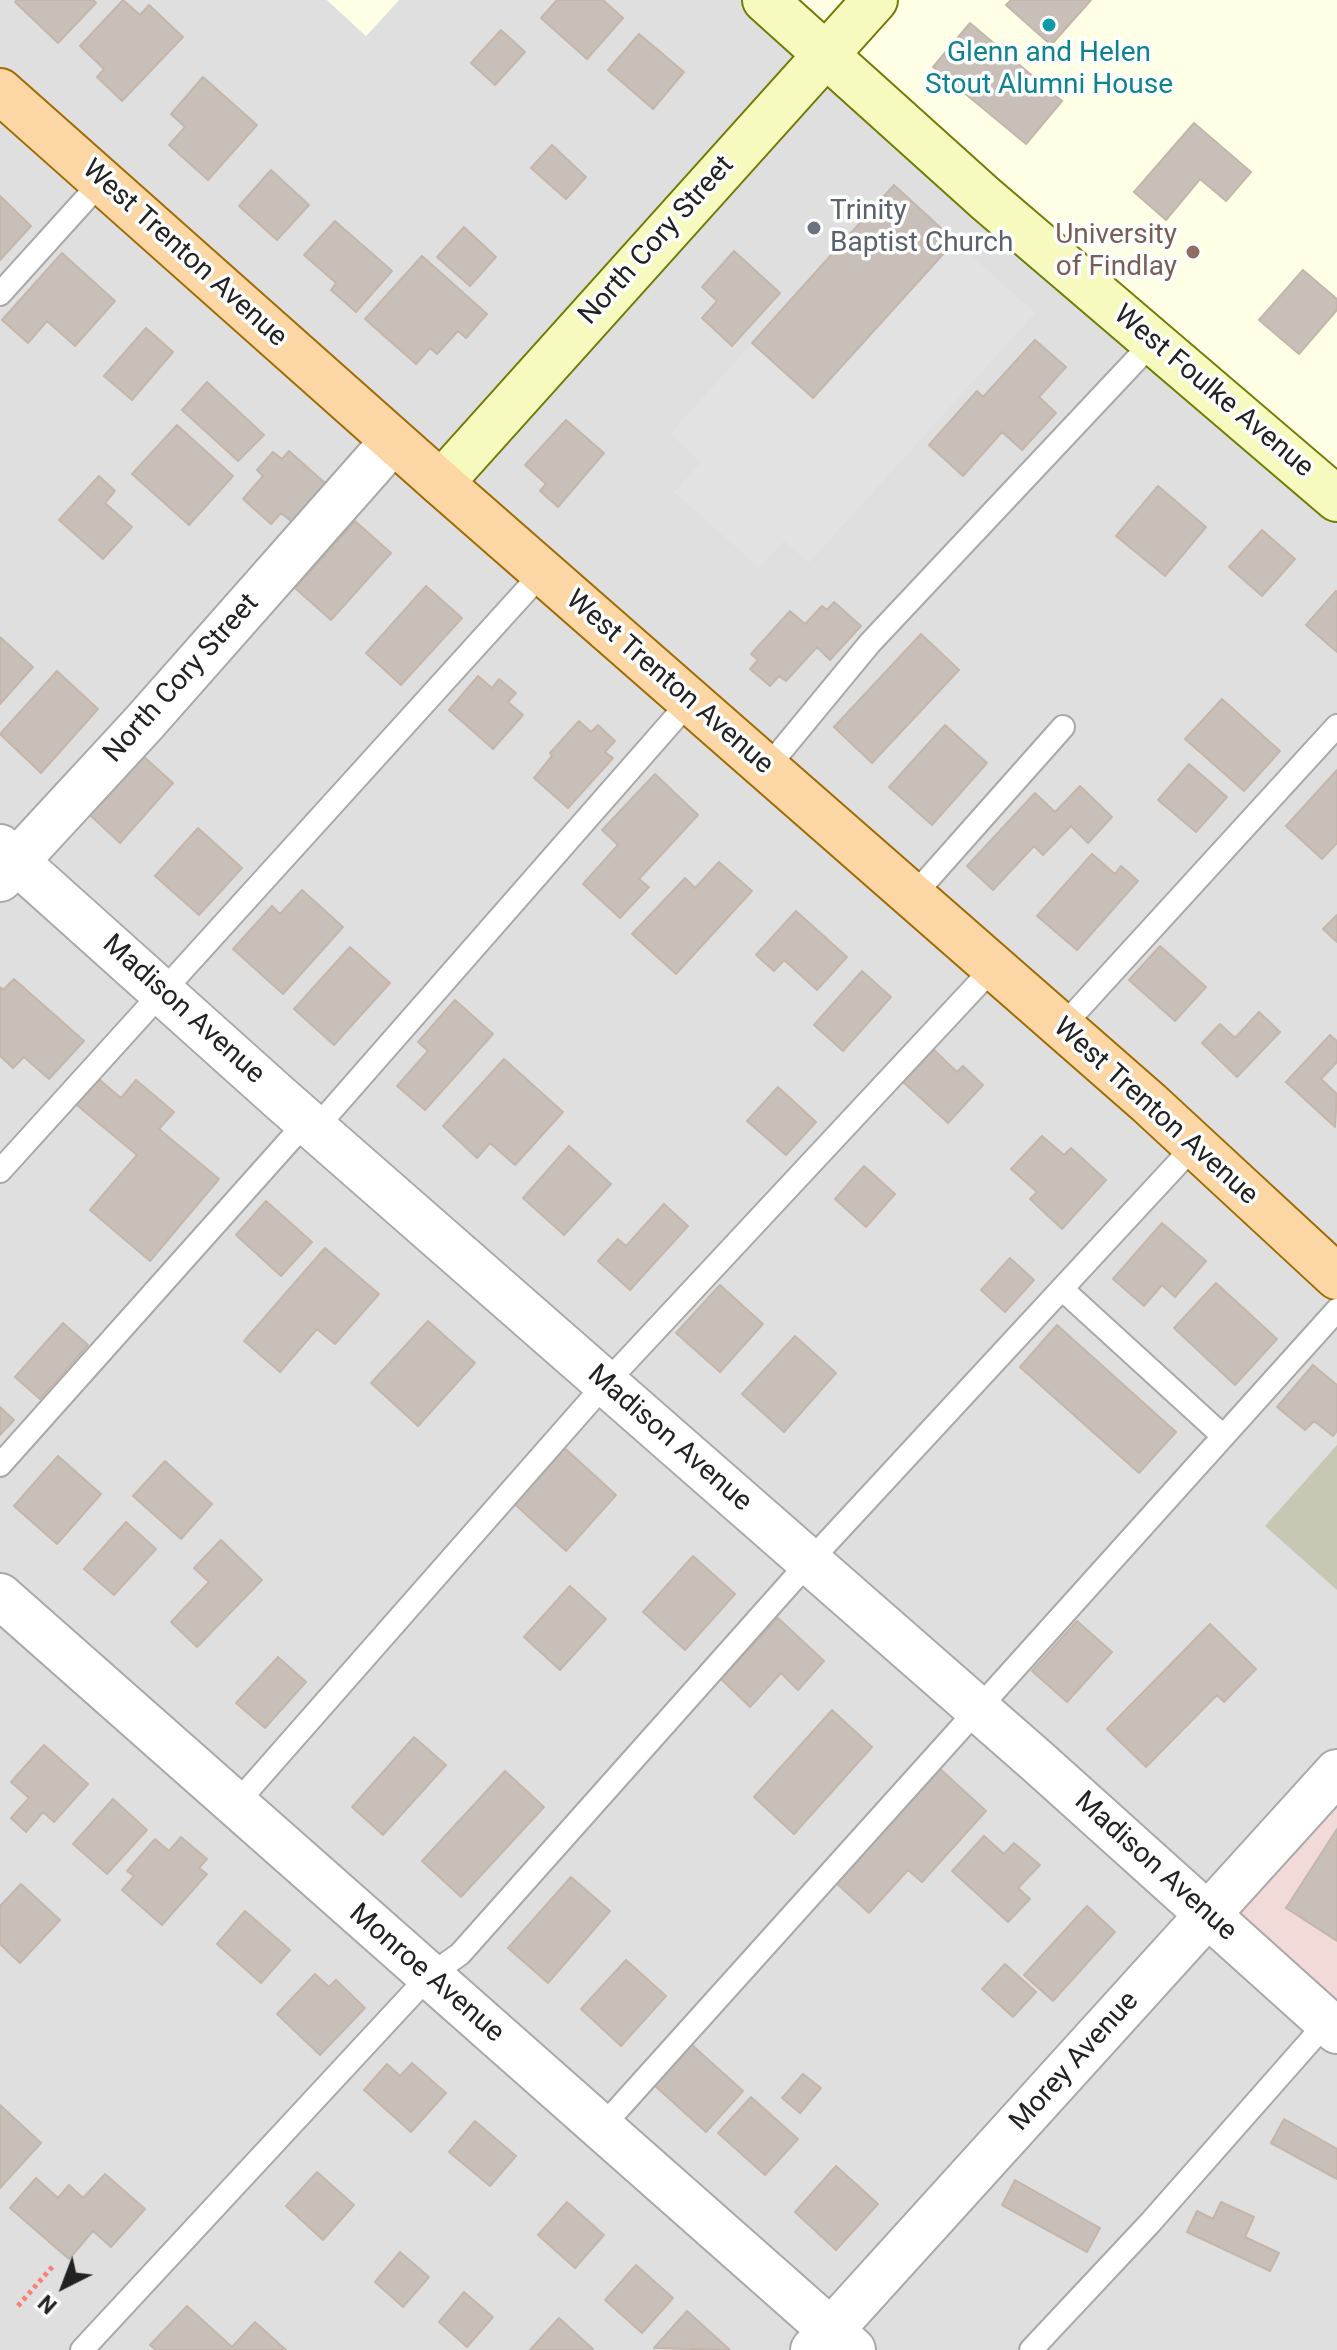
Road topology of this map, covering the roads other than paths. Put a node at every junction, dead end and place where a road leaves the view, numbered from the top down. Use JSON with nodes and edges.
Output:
{"nodes":[{"id":1,"x":765,"y":0,"type":"edge"},
{"id":2,"x":875,"y":0,"type":"edge"},
{"id":3,"x":825,"y":54,"type":"junction"},
{"id":4,"x":0,"y":91,"type":"edge"},
{"id":5,"x":102,"y":181,"type":"junction"},
{"id":6,"x":0,"y":294,"type":"edge"},
{"id":7,"x":1153,"y":342,"type":"junction"},
{"id":8,"x":393,"y":441,"type":"junction"},
{"id":9,"x":441,"y":483,"type":"junction"},
{"id":10,"x":1337,"y":499,"type":"edge"},
{"id":11,"x":543,"y":572,"type":"junction"},
{"id":12,"x":690,"y":701,"type":"junction"},
{"id":13,"x":1337,"y":726,"type":"edge"},
{"id":14,"x":1063,"y":727,"type":"dead end"},
{"id":15,"x":767,"y":768,"type":"junction"},
{"id":16,"x":5,"y":862,"type":"edge"},
{"id":17,"x":913,"y":896,"type":"junction"},
{"id":18,"x":994,"y":967,"type":"junction"},
{"id":19,"x":163,"y":992,"type":"junction"},
{"id":20,"x":1062,"y":1027,"type":"junction"},
{"id":21,"x":311,"y":1125,"type":"junction"},
{"id":22,"x":1194,"y":1146,"type":"junction"},
{"id":23,"x":0,"y":1171,"type":"edge"},
{"id":24,"x":1337,"y":1277,"type":"edge"},
{"id":25,"x":1062,"y":1289,"type":"junction"},
{"id":26,"x":1337,"y":1310,"type":"edge"},
{"id":27,"x":606,"y":1383,"type":"junction"},
{"id":28,"x":1223,"y":1436,"type":"junction"},
{"id":29,"x":0,"y":1465,"type":"edge"},
{"id":30,"x":809,"y":1562,"type":"junction"},
{"id":31,"x":0,"y":1596,"type":"edge"},
{"id":32,"x":977,"y":1709,"type":"junction"},
{"id":33,"x":1337,"y":1772,"type":"edge"},
{"id":34,"x":235,"y":1805,"type":"junction"},
{"id":35,"x":1209,"y":1916,"type":"junction"},
{"id":36,"x":429,"y":1976,"type":"junction"},
{"id":37,"x":1332,"y":2027,"type":"edge"},
{"id":38,"x":601,"y":2128,"type":"junction"},
{"id":39,"x":832,"y":2343,"type":"edge"},
{"id":40,"x":82,"y":2350,"type":"edge"},
{"id":41,"x":1031,"y":2350,"type":"edge"}],
"edges":[{"from":1,"to":3,"type":"street","name":"West Foulke Avenue"},
{"from":2,"to":3,"type":"street","name":"North Cory Street"},
{"from":3,"to":7,"type":"street","name":"West Foulke Avenue"},
{"from":3,"to":9,"type":"street","name":"North Cory Street"},
{"from":4,"to":5,"type":"main road","name":"West Trenton Avenue"},
{"from":5,"to":6,"type":"lane"},
{"from":5,"to":8,"type":"main road","name":"West Trenton Avenue"},
{"from":7,"to":10,"type":"street","name":"West Foulke Avenue"},
{"from":7,"to":15,"type":"lane"},
{"from":8,"to":9,"type":"main road","name":"West Trenton Avenue"},
{"from":8,"to":16,"type":"street","name":"North Cory Street"},
{"from":9,"to":11,"type":"main road","name":"West Trenton Avenue"},
{"from":11,"to":12,"type":"main road","name":"West Trenton Avenue"},
{"from":11,"to":19,"type":"lane"},
{"from":12,"to":15,"type":"main road","name":"West Trenton Avenue"},
{"from":12,"to":21,"type":"lane"},
{"from":13,"to":20,"type":"lane"},
{"from":14,"to":17,"type":"lane"},
{"from":15,"to":17,"type":"main road","name":"West Trenton Avenue"},
{"from":16,"to":19,"type":"street","name":"Madison Avenue"},
{"from":17,"to":18,"type":"main road","name":"West Trenton Avenue"},
{"from":18,"to":20,"type":"main road","name":"West Trenton Avenue"},
{"from":18,"to":27,"type":"lane"},
{"from":19,"to":21,"type":"street","name":"Madison Avenue"},
{"from":19,"to":23,"type":"lane"},
{"from":20,"to":22,"type":"main road","name":"West Trenton Avenue"},
{"from":21,"to":27,"type":"street","name":"Madison Avenue"},
{"from":21,"to":29,"type":"lane"},
{"from":22,"to":24,"type":"main road","name":"West Trenton Avenue"},
{"from":22,"to":25,"type":"lane"},
{"from":25,"to":28,"type":"lane"},
{"from":25,"to":30,"type":"lane"},
{"from":26,"to":28,"type":"lane"},
{"from":27,"to":30,"type":"street","name":"Madison Avenue"},
{"from":27,"to":34,"type":"lane"},
{"from":28,"to":32,"type":"lane"},
{"from":30,"to":32,"type":"street","name":"Madison Avenue"},
{"from":30,"to":36,"type":"lane"},
{"from":31,"to":34,"type":"street","name":"Monroe Avenue"},
{"from":32,"to":35,"type":"street","name":"Madison Avenue"},
{"from":32,"to":38,"type":"lane"},
{"from":33,"to":35,"type":"street","name":"Morey Avenue"},
{"from":34,"to":36,"type":"street","name":"Monroe Avenue"},
{"from":35,"to":37,"type":"street","name":"Madison Avenue"},
{"from":35,"to":39,"type":"street","name":"Morey Avenue"},
{"from":36,"to":38,"type":"street","name":"Monroe Avenue"},
{"from":36,"to":40,"type":"lane"},
{"from":37,"to":41,"type":"lane"},
{"from":38,"to":39,"type":"street","name":"Monroe Avenue"}]}
